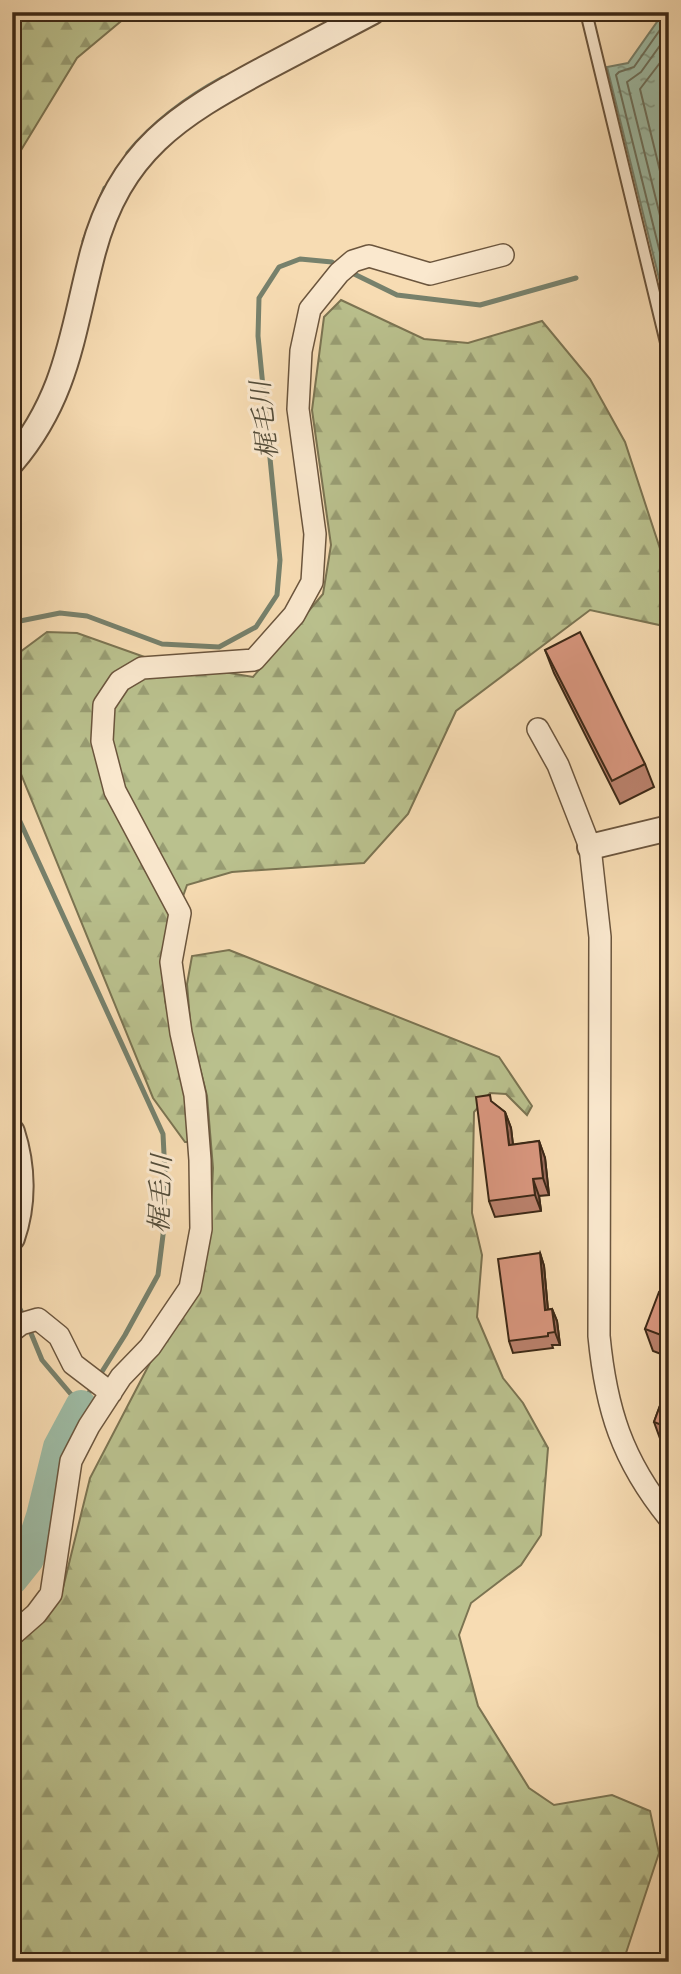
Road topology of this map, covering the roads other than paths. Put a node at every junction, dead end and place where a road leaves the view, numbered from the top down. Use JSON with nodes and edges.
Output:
{"nodes":[{"id":1,"x":372,"y":12,"type":"edge"},
{"id":2,"x":586,"y":12,"type":"edge"},
{"id":3,"x":503,"y":255,"type":"dead end"},
{"id":4,"x":669,"y":355,"type":"edge"},
{"id":5,"x":12,"y":462,"type":"edge"},
{"id":6,"x":538,"y":729,"type":"dead end"},
{"id":7,"x":669,"y":828,"type":"edge"},
{"id":8,"x":590,"y":847,"type":"junction"},
{"id":9,"x":12,"y":1132,"type":"edge"},
{"id":10,"x":12,"y":1238,"type":"edge"},
{"id":11,"x":23,"y":1325,"type":"edge"},
{"id":12,"x":101,"y":1385,"type":"junction"},
{"id":13,"x":669,"y":1518,"type":"edge"},
{"id":14,"x":12,"y":1635,"type":"edge"}],
"edges":[{"from":1,"to":5,"type":"street"},
{"from":2,"to":4,"type":"lane"},
{"from":3,"to":12,"type":"street"},
{"from":6,"to":8,"type":"street"},
{"from":7,"to":8,"type":"street"},
{"from":8,"to":13,"type":"street"},
{"from":9,"to":10,"type":"street"},
{"from":11,"to":12,"type":"street"},
{"from":12,"to":14,"type":"street"}]}
